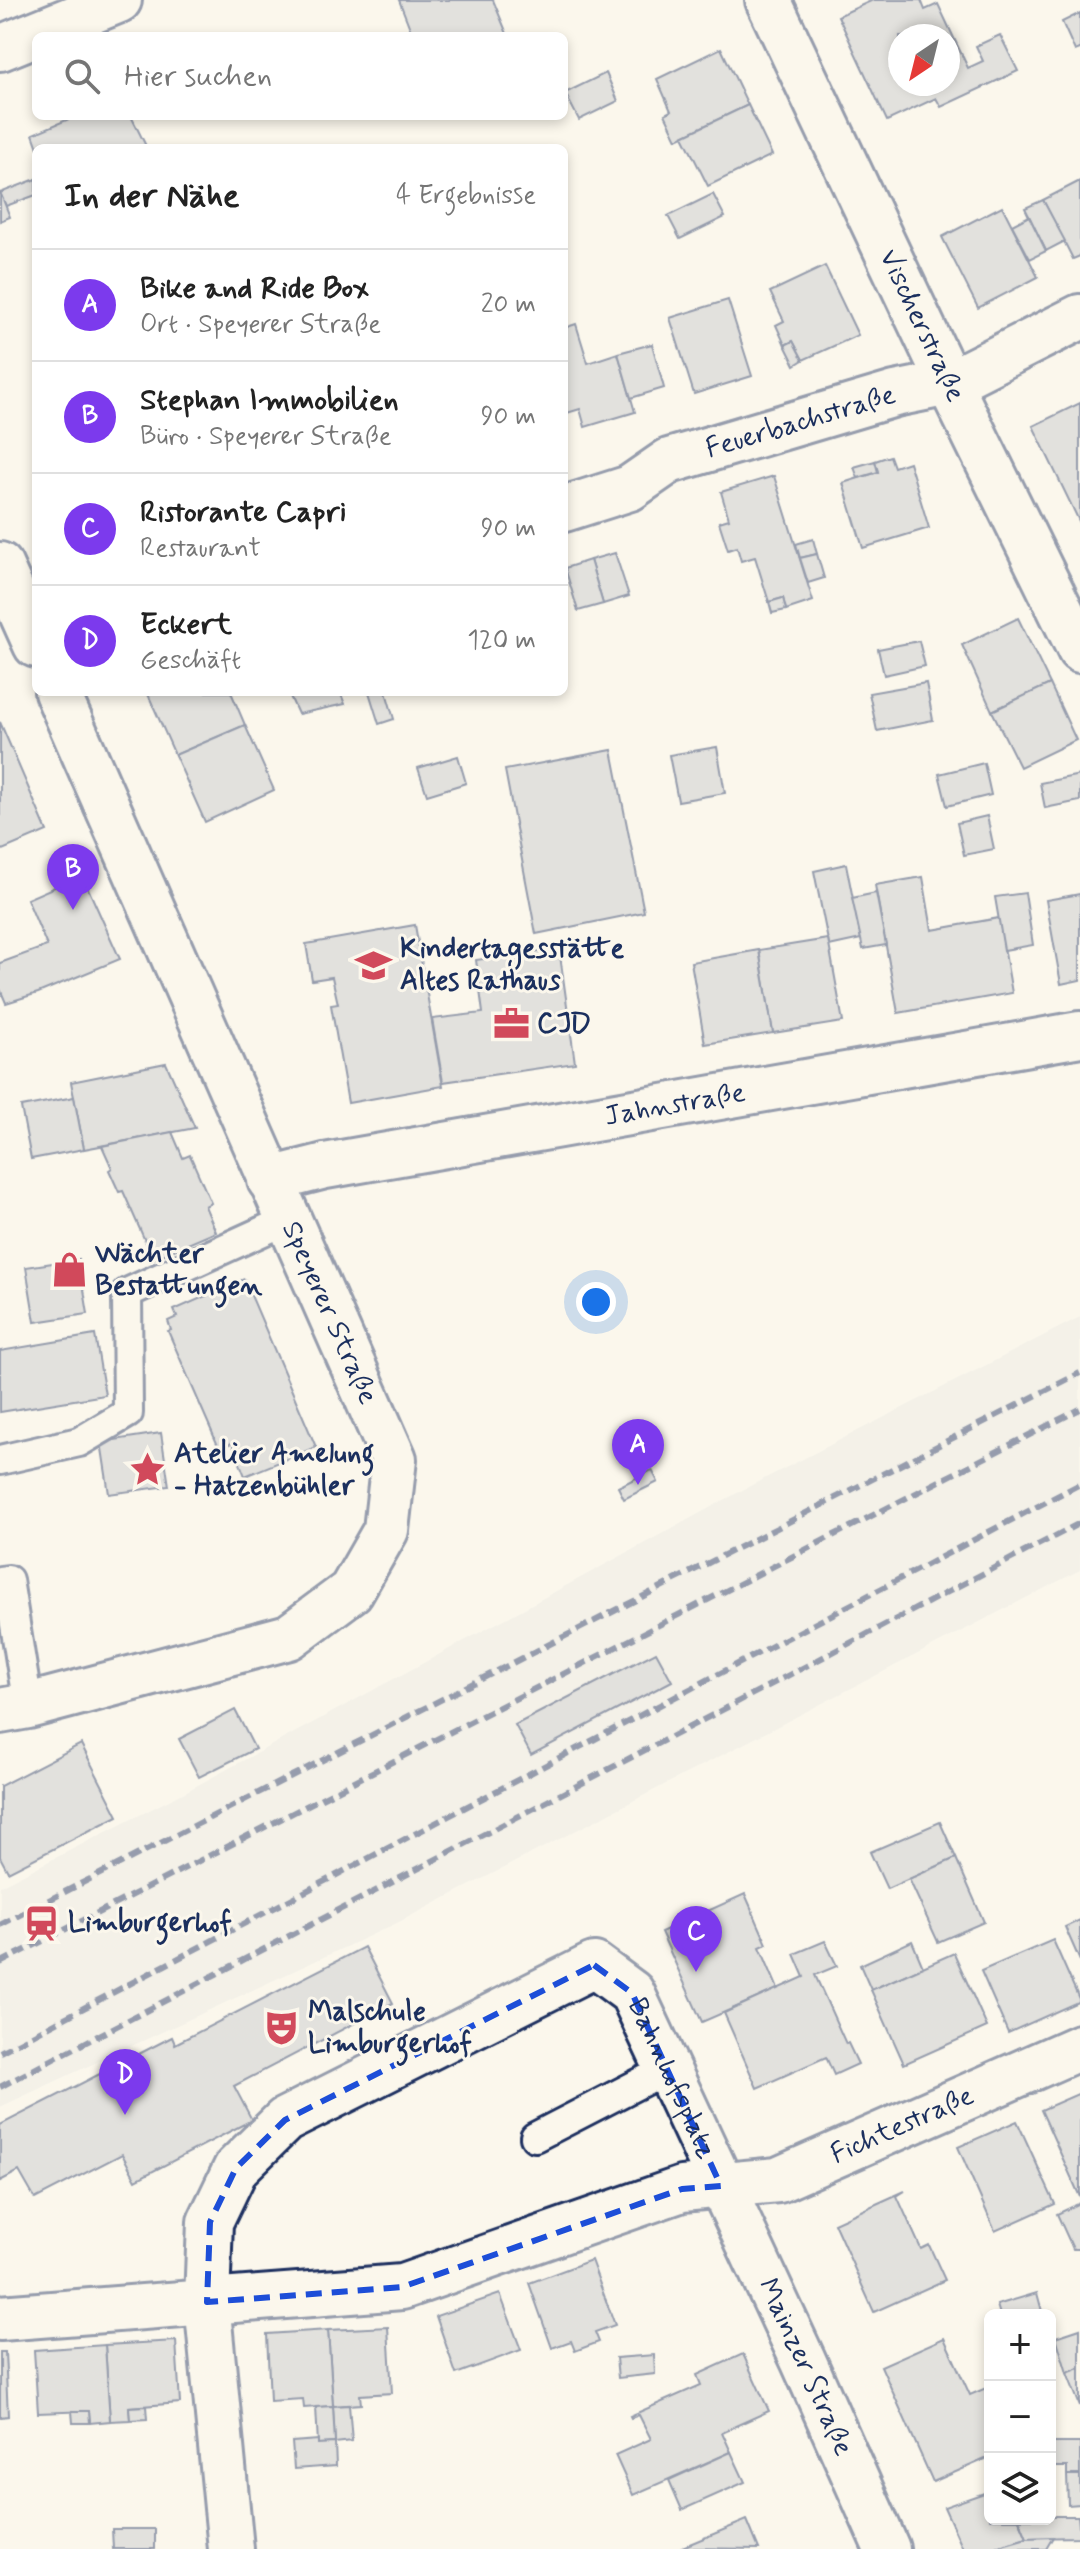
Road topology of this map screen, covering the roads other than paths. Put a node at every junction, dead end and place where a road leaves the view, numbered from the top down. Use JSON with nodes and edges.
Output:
{"nodes":[{"id":1,"x":119,"y":0,"type":"edge"},
{"id":2,"x":768,"y":0,"type":"edge"},
{"id":3,"x":40,"y":32,"type":"edge"},
{"id":4,"x":32,"y":35,"type":"edge"},
{"id":5,"x":0,"y":48,"type":"edge"},
{"id":6,"x":1080,"y":317,"type":"edge"},
{"id":7,"x":949,"y":383,"type":"junction"},
{"id":8,"x":568,"y":508,"type":"edge"},
{"id":9,"x":0,"y":565,"type":"edge"},
{"id":10,"x":19,"y":624,"type":"edge"},
{"id":11,"x":1080,"y":650,"type":"edge"},
{"id":12,"x":59,"y":696,"type":"edge"},
{"id":13,"x":1080,"y":1034,"type":"edge"},
{"id":14,"x":270,"y":1180,"type":"junction"},
{"id":15,"x":287,"y":1220,"type":"junction"},
{"id":16,"x":0,"y":1460,"type":"edge"},
{"id":17,"x":0,"y":1581,"type":"edge"},
{"id":18,"x":14,"y":1709,"type":"edge"},
{"id":19,"x":1080,"y":2047,"type":"edge"},
{"id":20,"x":667,"y":2069,"type":"junction"},
{"id":21,"x":535,"y":2137,"type":"dead end"},
{"id":22,"x":721,"y":2186,"type":"junction"},
{"id":23,"x":207,"y":2302,"type":"junction"},
{"id":24,"x":0,"y":2318,"type":"edge"},
{"id":25,"x":231,"y":2549,"type":"edge"},
{"id":26,"x":887,"y":2549,"type":"edge"}],
"edges":[{"from":1,"to":3,"type":"street"},
{"from":2,"to":7,"type":"street","name":"Vischerstraße"},
{"from":4,"to":5,"type":"street"},
{"from":6,"to":7,"type":"street","name":"Feuerbachstraße"},
{"from":7,"to":8,"type":"street","name":"Feuerbachstraße"},
{"from":7,"to":11,"type":"street","name":"Vischerstraße"},
{"from":9,"to":10,"type":"street"},
{"from":12,"to":14,"type":"street","name":"Speyerer Straße"},
{"from":13,"to":14,"type":"street","name":"Jahnstraße"},
{"from":14,"to":15,"type":"street","name":"Speyerer Straße"},
{"from":15,"to":16,"type":"lane"},
{"from":15,"to":18,"type":"street","name":"Speyerer Straße"},
{"from":17,"to":18,"type":"lane"},
{"from":19,"to":22,"type":"street","name":"Fichtestraße"},
{"from":20,"to":21,"type":"lane"},
{"from":20,"to":22,"type":"street","name":"Bahnhofsplatz"},
{"from":20,"to":23,"type":"street","name":"Bahnhofsplatz"},
{"from":22,"to":23,"type":"street","name":"Bahnhofsplatz"},
{"from":22,"to":26,"type":"street","name":"Mainzer Straße"},
{"from":23,"to":24,"type":"street","name":"Bahnhofsplatz"},
{"from":23,"to":25,"type":"street"}]}
